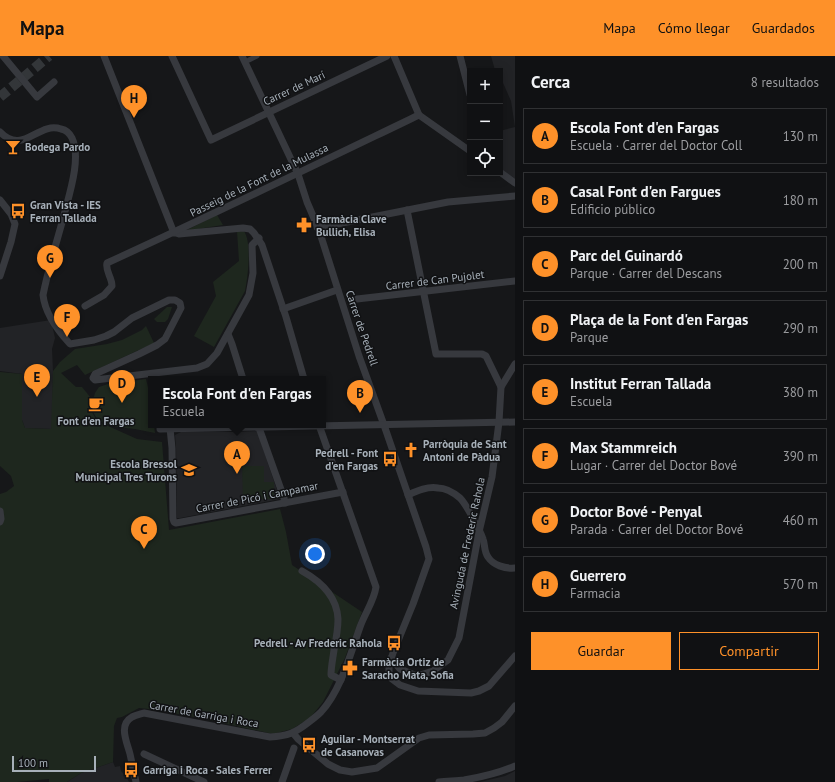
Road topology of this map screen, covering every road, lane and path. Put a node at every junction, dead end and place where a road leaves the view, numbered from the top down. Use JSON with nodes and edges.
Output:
{"nodes":[{"id":1,"x":3,"y":56,"type":"edge"},
{"id":2,"x":104,"y":56,"type":"edge"},
{"id":3,"x":172,"y":56,"type":"edge"},
{"id":4,"x":242,"y":56,"type":"edge"},
{"id":5,"x":257,"y":56,"type":"edge"},
{"id":6,"x":387,"y":56,"type":"edge"},
{"id":7,"x":394,"y":56,"type":"edge"},
{"id":8,"x":460,"y":56,"type":"edge"},
{"id":9,"x":249,"y":60,"type":"dead end"},
{"id":10,"x":54,"y":82,"type":"dead end"},
{"id":11,"x":467,"y":83,"type":"edge"},
{"id":12,"x":268,"y":112,"type":"junction"},
{"id":13,"x":419,"y":114,"type":"junction"},
{"id":14,"x":0,"y":132,"type":"edge"},
{"id":15,"x":467,"y":149,"type":"edge"},
{"id":16,"x":298,"y":174,"type":"junction"},
{"id":17,"x":503,"y":174,"type":"edge"},
{"id":18,"x":515,"y":183,"type":"edge"},
{"id":19,"x":515,"y":196,"type":"edge"},
{"id":20,"x":0,"y":200,"type":"edge"},
{"id":21,"x":407,"y":210,"type":"junction"},
{"id":22,"x":317,"y":227,"type":"junction"},
{"id":23,"x":174,"y":233,"type":"junction"},
{"id":24,"x":260,"y":242,"type":"junction"},
{"id":25,"x":0,"y":276,"type":"edge"},
{"id":26,"x":515,"y":281,"type":"edge"},
{"id":27,"x":337,"y":290,"type":"junction"},
{"id":28,"x":424,"y":292,"type":"junction"},
{"id":29,"x":357,"y":300,"type":"dead end"},
{"id":30,"x":84,"y":306,"type":"dead end"},
{"id":31,"x":283,"y":309,"type":"junction"},
{"id":32,"x":228,"y":334,"type":"junction"},
{"id":33,"x":515,"y":364,"type":"edge"},
{"id":34,"x":242,"y":376,"type":"edge"},
{"id":35,"x":303,"y":376,"type":"edge"},
{"id":36,"x":501,"y":387,"type":"junction"},
{"id":37,"x":499,"y":422,"type":"junction"},
{"id":38,"x":515,"y":422,"type":"edge"},
{"id":39,"x":326,"y":425,"type":"edge"},
{"id":40,"x":384,"y":425,"type":"junction"},
{"id":41,"x":170,"y":428,"type":"joint"},
{"id":42,"x":259,"y":428,"type":"edge"},
{"id":43,"x":320,"y":428,"type":"edge"},
{"id":44,"x":160,"y":429,"type":"dead end"},
{"id":45,"x":343,"y":492,"type":"junction"},
{"id":46,"x":408,"y":495,"type":"junction"},
{"id":47,"x":285,"y":503,"type":"junction"},
{"id":48,"x":0,"y":511,"type":"edge"},
{"id":49,"x":0,"y":522,"type":"edge"},
{"id":50,"x":480,"y":532,"type":"junction"},
{"id":51,"x":515,"y":568,"type":"edge"},
{"id":52,"x":302,"y":571,"type":"dead end"},
{"id":53,"x":515,"y":656,"type":"edge"},
{"id":54,"x":391,"y":658,"type":"junction"},
{"id":55,"x":341,"y":680,"type":"junction"},
{"id":56,"x":515,"y":706,"type":"edge"},
{"id":57,"x":293,"y":733,"type":"junction"},
{"id":58,"x":294,"y":748,"type":"dead end"},
{"id":59,"x":144,"y":754,"type":"dead end"},
{"id":60,"x":515,"y":766,"type":"edge"},
{"id":61,"x":136,"y":782,"type":"edge"},
{"id":62,"x":204,"y":782,"type":"edge"},
{"id":63,"x":282,"y":782,"type":"edge"},
{"id":64,"x":439,"y":782,"type":"edge"}],
"edges":[{"from":1,"to":10,"type":"street"},
{"from":2,"to":23,"type":"street"},
{"from":3,"to":12,"type":"street","name":"Carrer de Marí"},
{"from":4,"to":12,"type":"street","name":"Carrer de Pedrell"},
{"from":5,"to":9,"type":"street"},
{"from":6,"to":12,"type":"street","name":"Carrer de Marí"},
{"from":7,"to":13,"type":"street"},
{"from":8,"to":11,"type":"street"},
{"from":12,"to":16,"type":"street","name":"Carrer de Pedrell"},
{"from":13,"to":15,"type":"street"},
{"from":13,"to":16,"type":"street","name":"Passeig de la Font de la Mulassa"},
{"from":14,"to":32,"type":"street"},
{"from":16,"to":22,"type":"street","name":"Carrer de Pedrell"},
{"from":16,"to":23,"type":"street","name":"Passeig de la Font de la Mulassa"},
{"from":17,"to":18,"type":"street"},
{"from":19,"to":21,"type":"street"},
{"from":20,"to":25,"type":"street"},
{"from":21,"to":22,"type":"street"},
{"from":21,"to":28,"type":"street"},
{"from":22,"to":27,"type":"street","name":"Carrer de Pedrell"},
{"from":23,"to":24,"type":"street"},
{"from":23,"to":30,"type":"street","name":"Passeig de la Font de la Mulassa"},
{"from":24,"to":31,"type":"street"},
{"from":24,"to":32,"type":"street"},
{"from":26,"to":28,"type":"street","name":"Carrer de Can Pujolet"},
{"from":27,"to":31,"type":"street"},
{"from":27,"to":40,"type":"street","name":"Carrer de Pedrell"},
{"from":28,"to":29,"type":"street","name":"Carrer de Can Pujolet"},
{"from":28,"to":36,"type":"street"},
{"from":31,"to":35,"type":"street"},
{"from":32,"to":34,"type":"street"},
{"from":33,"to":36,"type":"street","name":"Avinguda de Frederic Rahola"},
{"from":36,"to":37,"type":"street","name":"Avinguda de Frederic Rahola"},
{"from":37,"to":38,"type":"street"},
{"from":37,"to":40,"type":"street"},
{"from":37,"to":50,"type":"street","name":"Avinguda de Frederic Rahola"},
{"from":39,"to":40,"type":"street"},
{"from":40,"to":46,"type":"street","name":"Carrer de Pedrell"},
{"from":41,"to":44,"type":"street"},
{"from":41,"to":47,"type":"street","name":"Carrer de Picó i Campamar"},
{"from":42,"to":47,"type":"street"},
{"from":43,"to":45,"type":"street"},
{"from":45,"to":47,"type":"street","name":"Carrer de Picó i Campamar"},
{"from":45,"to":55,"type":"street"},
{"from":46,"to":50,"type":"street"},
{"from":46,"to":54,"type":"street","name":"Carrer de Pedrell"},
{"from":48,"to":49,"type":"street"},
{"from":50,"to":51,"type":"street"},
{"from":50,"to":54,"type":"street","name":"Avinguda de Frederic Rahola"},
{"from":52,"to":55,"type":"street"},
{"from":53,"to":54,"type":"street","name":"Carrer de Pedrell"},
{"from":55,"to":57,"type":"street"},
{"from":56,"to":57,"type":"street"},
{"from":57,"to":61,"type":"street","name":"Carrer de Garriga i Roca"},
{"from":58,"to":63,"type":"street"},
{"from":59,"to":62,"type":"street"},
{"from":60,"to":64,"type":"street"}]}
